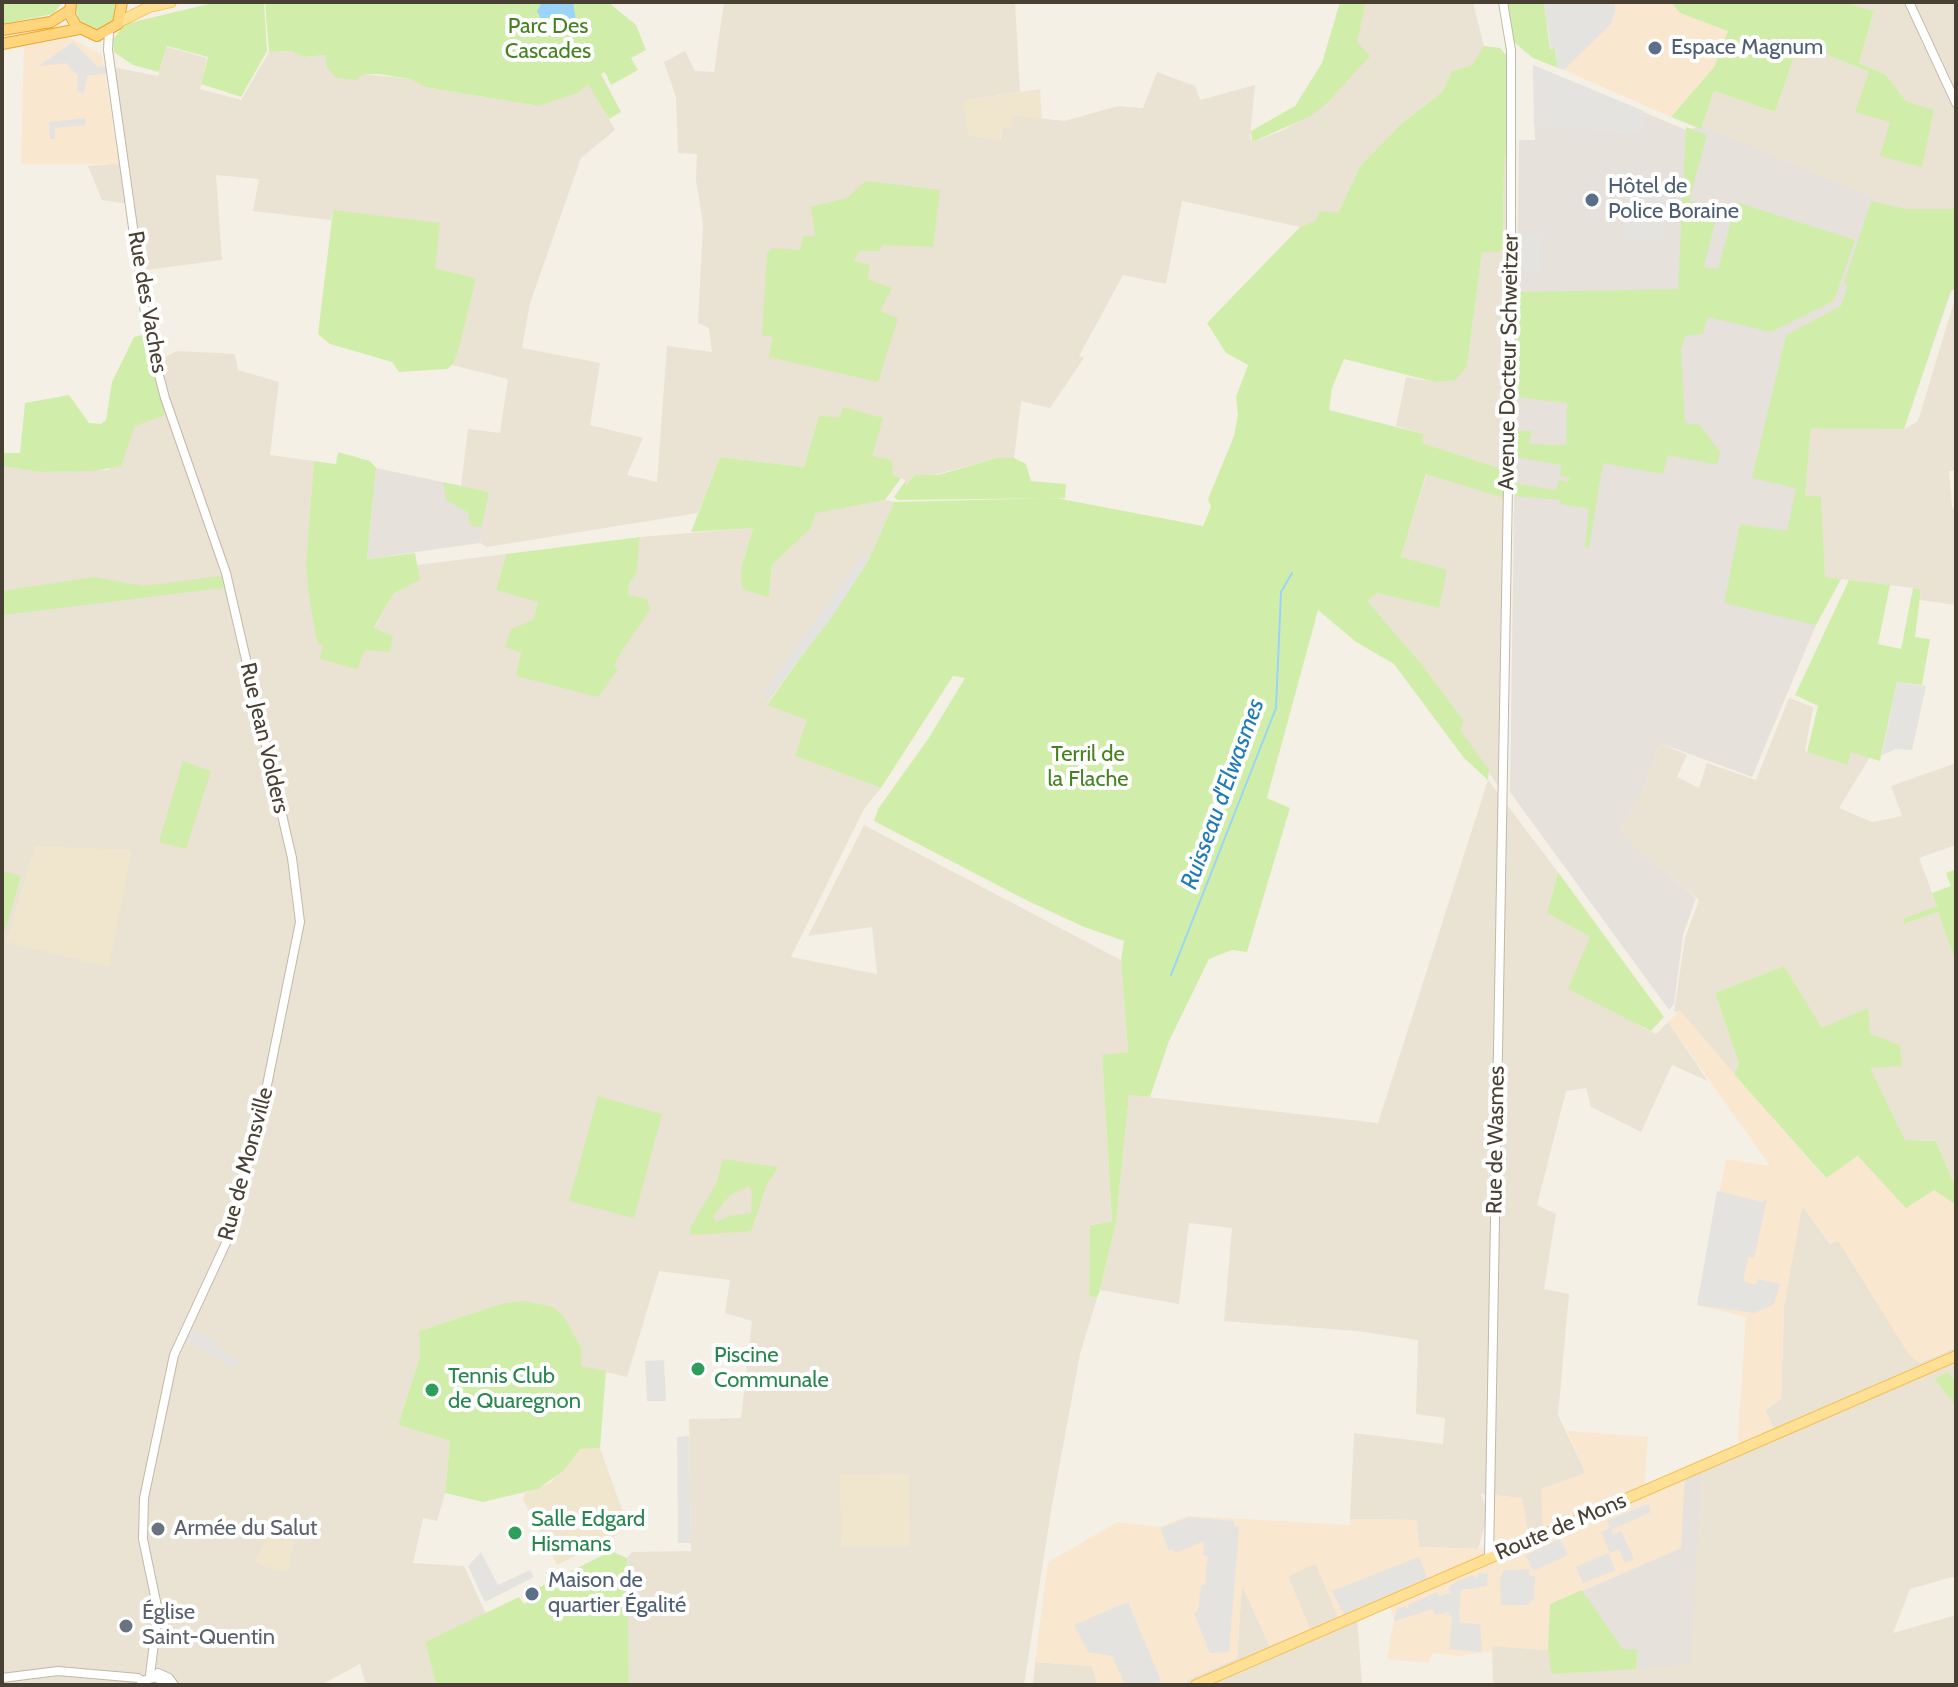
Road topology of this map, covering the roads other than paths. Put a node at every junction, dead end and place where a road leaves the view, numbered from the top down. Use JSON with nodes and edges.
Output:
{"nodes":[{"id":1,"x":124,"y":2,"type":"edge"},
{"id":2,"x":171,"y":2,"type":"edge"},
{"id":3,"x":1503,"y":2,"type":"edge"},
{"id":4,"x":1909,"y":2,"type":"edge"},
{"id":5,"x":70,"y":6,"type":"edge"},
{"id":6,"x":149,"y":7,"type":"junction"},
{"id":7,"x":119,"y":22,"type":"junction"},
{"id":8,"x":79,"y":29,"type":"junction"},
{"id":9,"x":2,"y":30,"type":"edge"},
{"id":10,"x":109,"y":32,"type":"junction"},
{"id":11,"x":92,"y":35,"type":"junction"},
{"id":12,"x":2,"y":44,"type":"edge"},
{"id":13,"x":108,"y":50,"type":"junction"},
{"id":14,"x":1956,"y":103,"type":"edge"},
{"id":15,"x":230,"y":592,"type":"joint"},
{"id":16,"x":1502,"y":723,"type":"joint"},
{"id":17,"x":296,"y":883,"type":"joint"},
{"id":18,"x":1956,"y":1356,"type":"edge"},
{"id":19,"x":1489,"y":1558,"type":"junction"},
{"id":20,"x":154,"y":1674,"type":"junction"},
{"id":21,"x":2,"y":1678,"type":"edge"},
{"id":22,"x":173,"y":1685,"type":"edge"},
{"id":23,"x":1196,"y":1685,"type":"edge"}],
"edges":[{"from":1,"to":6,"type":"main road"},
{"from":1,"to":7,"type":"highway"},
{"from":2,"to":6,"type":"main road"},
{"from":3,"to":16,"type":"street","name":"Avenue Docteur Schweitzer"},
{"from":4,"to":14,"type":"street"},
{"from":5,"to":8,"type":"highway"},
{"from":5,"to":9,"type":"highway"},
{"from":6,"to":7,"type":"main road"},
{"from":7,"to":10,"type":"highway"},
{"from":8,"to":11,"type":"highway"},
{"from":8,"to":12,"type":"highway"},
{"from":10,"to":11,"type":"highway"},
{"from":10,"to":13,"type":"street","name":"Rue des Vaches"},
{"from":11,"to":13,"type":"street"},
{"from":13,"to":15,"type":"street","name":"Rue des Vaches"},
{"from":15,"to":17,"type":"street","name":"Rue Jean Volders"},
{"from":16,"to":19,"type":"street","name":"Rue de Wasmes"},
{"from":17,"to":20,"type":"street","name":"Rue de Monsville"},
{"from":18,"to":19,"type":"main road","name":"Route de Mons"},
{"from":19,"to":23,"type":"main road","name":"Route de Mons"},
{"from":20,"to":21,"type":"street"},
{"from":20,"to":22,"type":"street"}]}
